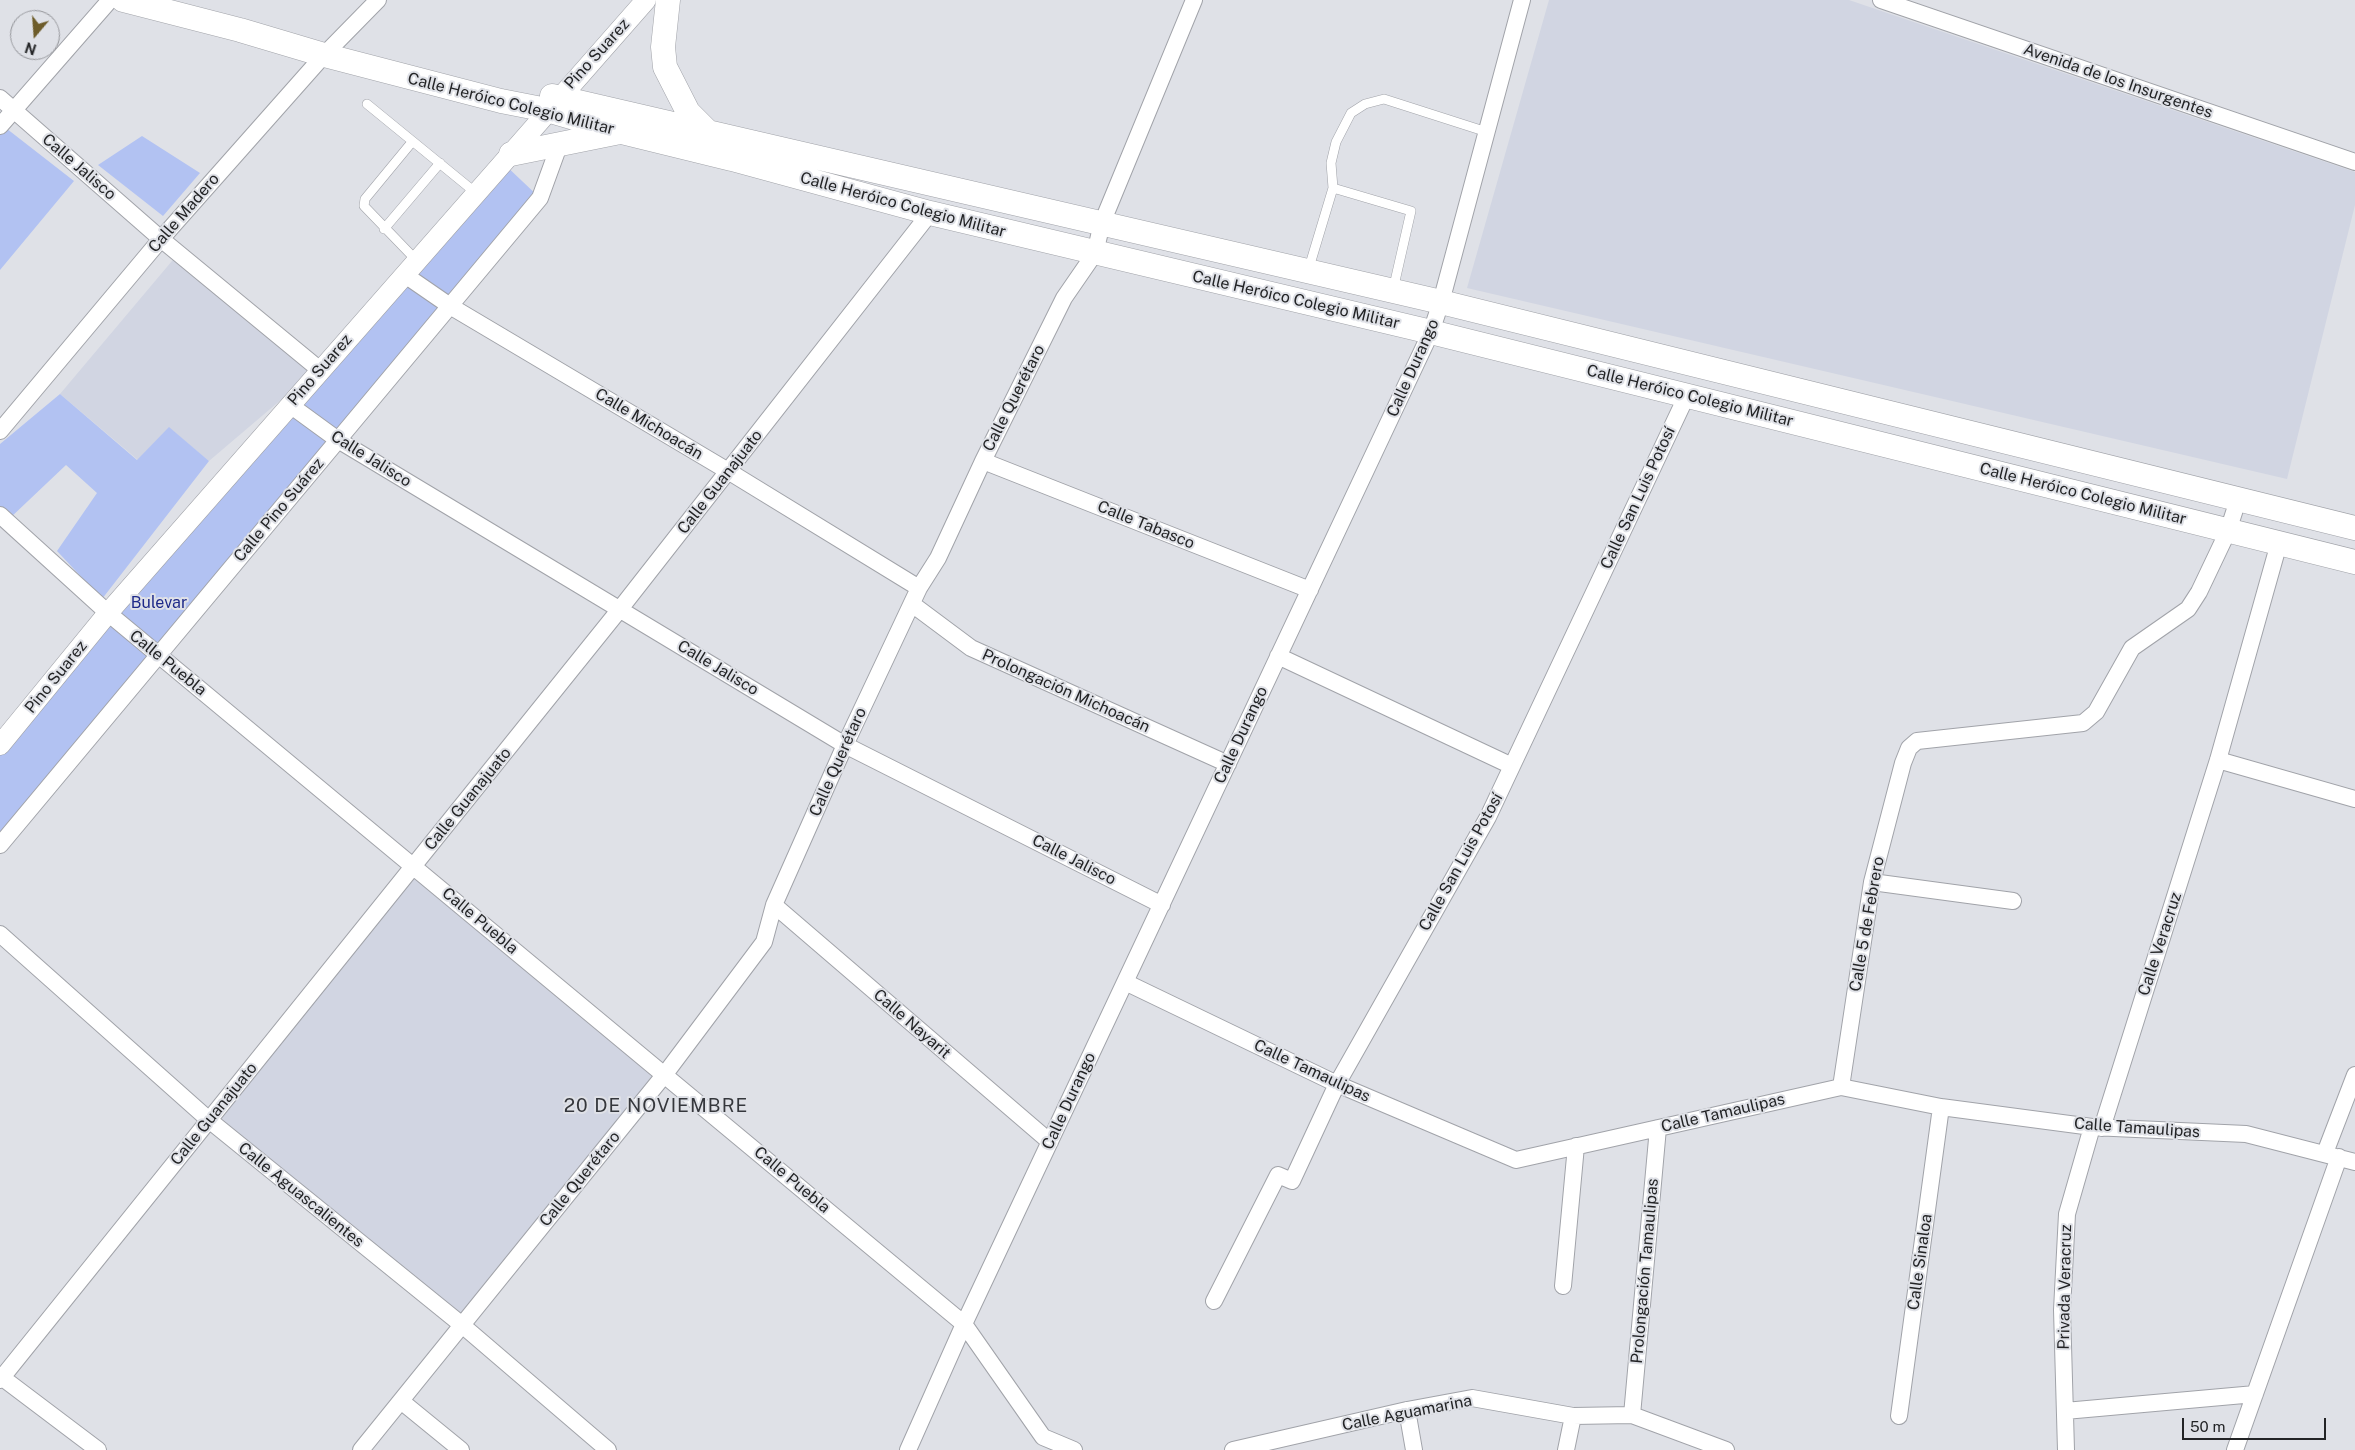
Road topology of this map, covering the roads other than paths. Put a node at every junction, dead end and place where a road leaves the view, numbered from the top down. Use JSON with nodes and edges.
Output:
{"nodes":[{"id":1,"x":110,"y":0,"type":"edge"},
{"id":2,"x":123,"y":0,"type":"edge"},
{"id":3,"x":646,"y":0,"type":"edge"},
{"id":4,"x":668,"y":0,"type":"edge"},
{"id":5,"x":1194,"y":0,"type":"edge"},
{"id":6,"x":1522,"y":0,"type":"edge"},
{"id":7,"x":1881,"y":0,"type":"edge"},
{"id":8,"x":376,"y":1,"type":"edge"},
{"id":9,"x":329,"y":51,"type":"junction"},
{"id":10,"x":0,"y":98,"type":"edge"},
{"id":11,"x":366,"y":104,"type":"dead end"},
{"id":12,"x":553,"y":104,"type":"junction"},
{"id":13,"x":14,"y":110,"type":"junction"},
{"id":14,"x":0,"y":126,"type":"edge"},
{"id":15,"x":622,"y":132,"type":"junction"},
{"id":16,"x":708,"y":132,"type":"junction"},
{"id":17,"x":1487,"y":132,"type":"junction"},
{"id":18,"x":412,"y":142,"type":"junction"},
{"id":19,"x":560,"y":143,"type":"junction"},
{"id":20,"x":734,"y":149,"type":"junction"},
{"id":21,"x":511,"y":154,"type":"junction"},
{"id":22,"x":2355,"y":162,"type":"edge"},
{"id":23,"x":440,"y":163,"type":"junction"},
{"id":24,"x":1333,"y":188,"type":"junction"},
{"id":25,"x":477,"y":194,"type":"junction"},
{"id":26,"x":930,"y":213,"type":"junction"},
{"id":27,"x":1102,"y":224,"type":"junction"},
{"id":28,"x":384,"y":229,"type":"junction"},
{"id":29,"x":161,"y":239,"type":"junction"},
{"id":30,"x":1094,"y":253,"type":"junction"},
{"id":31,"x":411,"y":268,"type":"junction"},
{"id":32,"x":1308,"y":271,"type":"junction"},
{"id":33,"x":1393,"y":290,"type":"junction"},
{"id":34,"x":1442,"y":302,"type":"junction"},
{"id":35,"x":450,"y":306,"type":"junction"},
{"id":36,"x":1431,"y":332,"type":"junction"},
{"id":37,"x":320,"y":370,"type":"junction"},
{"id":38,"x":1739,"y":376,"type":"junction"},
{"id":39,"x":1687,"y":395,"type":"junction"},
{"id":40,"x":290,"y":405,"type":"junction"},
{"id":41,"x":1728,"y":406,"type":"junction"},
{"id":42,"x":0,"y":431,"type":"edge"},
{"id":43,"x":1974,"y":434,"type":"junction"},
{"id":44,"x":338,"y":440,"type":"junction"},
{"id":45,"x":983,"y":460,"type":"junction"},
{"id":46,"x":1965,"y":465,"type":"junction"},
{"id":47,"x":728,"y":471,"type":"junction"},
{"id":48,"x":2238,"y":500,"type":"junction"},
{"id":49,"x":0,"y":515,"type":"edge"},
{"id":50,"x":2355,"y":528,"type":"edge"},
{"id":51,"x":2228,"y":531,"type":"junction"},
{"id":52,"x":2279,"y":543,"type":"junction"},
{"id":53,"x":2355,"y":562,"type":"edge"},
{"id":54,"x":919,"y":588,"type":"junction"},
{"id":55,"x":1310,"y":590,"type":"junction"},
{"id":56,"x":912,"y":604,"type":"junction"},
{"id":57,"x":620,"y":609,"type":"junction"},
{"id":58,"x":108,"y":613,"type":"junction"},
{"id":59,"x":159,"y":655,"type":"junction"},
{"id":60,"x":1278,"y":656,"type":"junction"},
{"id":61,"x":0,"y":744,"type":"edge"},
{"id":62,"x":845,"y":745,"type":"junction"},
{"id":63,"x":2218,"y":760,"type":"junction"},
{"id":64,"x":1228,"y":764,"type":"junction"},
{"id":65,"x":1512,"y":766,"type":"junction"},
{"id":66,"x":2355,"y":799,"type":"edge"},
{"id":67,"x":0,"y":845,"type":"edge"},
{"id":68,"x":414,"y":866,"type":"junction"},
{"id":69,"x":1872,"y":882,"type":"junction"},
{"id":70,"x":2013,"y":901,"type":"dead end"},
{"id":71,"x":774,"y":905,"type":"junction"},
{"id":72,"x":1162,"y":905,"type":"junction"},
{"id":73,"x":0,"y":934,"type":"edge"},
{"id":74,"x":1125,"y":982,"type":"junction"},
{"id":75,"x":665,"y":1074,"type":"junction"},
{"id":76,"x":2355,"y":1075,"type":"edge"},
{"id":77,"x":1337,"y":1084,"type":"junction"},
{"id":78,"x":1841,"y":1087,"type":"junction"},
{"id":79,"x":1941,"y":1107,"type":"junction"},
{"id":80,"x":209,"y":1120,"type":"junction"},
{"id":81,"x":2097,"y":1127,"type":"junction"},
{"id":82,"x":1658,"y":1128,"type":"junction"},
{"id":83,"x":1050,"y":1142,"type":"junction"},
{"id":84,"x":1576,"y":1146,"type":"junction"},
{"id":85,"x":2340,"y":1158,"type":"edge"},
{"id":86,"x":1563,"y":1286,"type":"dead end"},
{"id":87,"x":1214,"y":1301,"type":"dead end"},
{"id":88,"x":964,"y":1324,"type":"junction"},
{"id":89,"x":462,"y":1326,"type":"junction"},
{"id":90,"x":1,"y":1378,"type":"edge"},
{"id":91,"x":2255,"y":1394,"type":"junction"},
{"id":92,"x":401,"y":1401,"type":"junction"},
{"id":93,"x":1407,"y":1410,"type":"junction"},
{"id":94,"x":2065,"y":1411,"type":"junction"},
{"id":95,"x":1632,"y":1415,"type":"junction"},
{"id":96,"x":1573,"y":1416,"type":"junction"},
{"id":97,"x":1899,"y":1416,"type":"dead end"},
{"id":98,"x":1278,"y":1445,"type":"edge"},
{"id":99,"x":98,"y":1450,"type":"edge"},
{"id":100,"x":361,"y":1450,"type":"edge"},
{"id":101,"x":461,"y":1450,"type":"edge"},
{"id":102,"x":608,"y":1450,"type":"edge"},
{"id":103,"x":908,"y":1450,"type":"edge"},
{"id":104,"x":1074,"y":1450,"type":"edge"},
{"id":105,"x":1233,"y":1450,"type":"edge"},
{"id":106,"x":1414,"y":1450,"type":"edge"},
{"id":107,"x":1566,"y":1450,"type":"edge"},
{"id":108,"x":1726,"y":1450,"type":"edge"},
{"id":109,"x":2066,"y":1450,"type":"edge"},
{"id":110,"x":2235,"y":1450,"type":"edge"}],
"edges":[{"from":1,"to":13,"type":"street"},
{"from":2,"to":9,"type":"main road","name":"Calle Heróico Colegio Militar"},
{"from":3,"to":12,"type":"street","name":"Pino Suarez"},
{"from":4,"to":16,"type":"main road"},
{"from":5,"to":27,"type":"street","name":"Calle Querétaro"},
{"from":6,"to":17,"type":"street","name":"Calle Durango"},
{"from":7,"to":22,"type":"street","name":"Avenida de los Insurgentes"},
{"from":8,"to":9,"type":"street","name":"Calle Madero"},
{"from":9,"to":12,"type":"main road","name":"Calle Heróico Colegio Militar"},
{"from":9,"to":29,"type":"street","name":"Calle Madero"},
{"from":10,"to":13,"type":"street","name":"Calle Jalisco"},
{"from":11,"to":18,"type":"lane"},
{"from":12,"to":15,"type":"main road","name":"Calle Heróico Colegio Militar"},
{"from":12,"to":16,"type":"main road","name":"Calle Heróico Colegio Militar"},
{"from":12,"to":21,"type":"street","name":"Pino Suarez"},
{"from":13,"to":14,"type":"street"},
{"from":13,"to":29,"type":"street","name":"Calle Jalisco"},
{"from":15,"to":19,"type":"main road"},
{"from":15,"to":20,"type":"main road","name":"Calle Heróico Colegio Militar"},
{"from":16,"to":20,"type":"main road","name":"Calle Heróico Colegio Militar"},
{"from":17,"to":24,"type":"lane"},
{"from":17,"to":34,"type":"street","name":"Calle Durango"},
{"from":18,"to":23,"type":"lane"},
{"from":18,"to":28,"type":"lane"},
{"from":19,"to":21,"type":"main road"},
{"from":19,"to":35,"type":"street","name":"Calle Pino Suárez"},
{"from":20,"to":26,"type":"main road","name":"Calle Heróico Colegio Militar"},
{"from":20,"to":27,"type":"main road","name":"Calle Heróico Colegio Militar"},
{"from":21,"to":25,"type":"street","name":"Pino Suarez"},
{"from":23,"to":25,"type":"lane"},
{"from":23,"to":28,"type":"lane"},
{"from":24,"to":32,"type":"lane"},
{"from":24,"to":33,"type":"lane"},
{"from":25,"to":31,"type":"street","name":"Pino Suarez"},
{"from":26,"to":30,"type":"main road","name":"Calle Heróico Colegio Militar"},
{"from":26,"to":47,"type":"street","name":"Calle Guanajuato"},
{"from":27,"to":30,"type":"street","name":"Calle Querétaro"},
{"from":27,"to":32,"type":"main road","name":"Calle Heróico Colegio Militar"},
{"from":28,"to":31,"type":"lane"},
{"from":29,"to":37,"type":"street","name":"Calle Jalisco"},
{"from":29,"to":42,"type":"street","name":"Calle Madero"},
{"from":30,"to":36,"type":"main road","name":"Calle Heróico Colegio Militar"},
{"from":30,"to":45,"type":"street","name":"Calle Querétaro"},
{"from":31,"to":35,"type":"street","name":"Calle Michoacán"},
{"from":31,"to":37,"type":"street","name":"Pino Suarez"},
{"from":32,"to":33,"type":"main road","name":"Calle Heróico Colegio Militar"},
{"from":33,"to":34,"type":"main road","name":"Calle Heróico Colegio Militar"},
{"from":34,"to":36,"type":"street","name":"Calle Durango"},
{"from":34,"to":38,"type":"main road","name":"Calle Heróico Colegio Militar"},
{"from":35,"to":44,"type":"street","name":"Calle Pino Suárez"},
{"from":35,"to":47,"type":"street","name":"Calle Michoacán"},
{"from":36,"to":39,"type":"main road","name":"Calle Heróico Colegio Militar"},
{"from":36,"to":55,"type":"street","name":"Calle Durango"},
{"from":37,"to":40,"type":"street","name":"Pino Suarez"},
{"from":38,"to":41,"type":"main road"},
{"from":38,"to":43,"type":"main road","name":"Calle Heróico Colegio Militar"},
{"from":39,"to":41,"type":"main road","name":"Calle Heróico Colegio Militar"},
{"from":39,"to":65,"type":"street","name":"Calle San Luis Potosí"},
{"from":40,"to":44,"type":"street","name":"Calle Jalisco"},
{"from":40,"to":58,"type":"street","name":"Pino Suarez"},
{"from":41,"to":46,"type":"main road","name":"Calle Heróico Colegio Militar"},
{"from":43,"to":46,"type":"main road"},
{"from":43,"to":48,"type":"main road","name":"Calle Heróico Colegio Militar"},
{"from":44,"to":57,"type":"street","name":"Calle Jalisco"},
{"from":44,"to":59,"type":"street","name":"Calle Pino Suárez"},
{"from":45,"to":54,"type":"street","name":"Calle Querétaro"},
{"from":45,"to":55,"type":"street","name":"Calle Tabasco"},
{"from":46,"to":51,"type":"main road","name":"Calle Heróico Colegio Militar"},
{"from":47,"to":54,"type":"street","name":"Calle Michoacán"},
{"from":47,"to":57,"type":"street","name":"Calle Guanajuato"},
{"from":48,"to":50,"type":"main road","name":"Calle Heróico Colegio Militar"},
{"from":48,"to":51,"type":"street","name":"Calle 5 de Febrero"},
{"from":49,"to":58,"type":"street","name":"Calle Puebla"},
{"from":51,"to":52,"type":"main road","name":"Calle Heróico Colegio Militar"},
{"from":51,"to":69,"type":"street","name":"Calle 5 de Febrero"},
{"from":52,"to":53,"type":"main road","name":"Calle Heróico Colegio Militar"},
{"from":52,"to":63,"type":"street","name":"Calle Veracruz"},
{"from":54,"to":56,"type":"street","name":"Calle Querétaro"},
{"from":55,"to":60,"type":"street","name":"Calle Durango"},
{"from":56,"to":62,"type":"street","name":"Calle Querétaro"},
{"from":56,"to":64,"type":"street","name":"Prolongación Michoacán"},
{"from":57,"to":62,"type":"street","name":"Calle Jalisco"},
{"from":57,"to":68,"type":"street","name":"Calle Guanajuato"},
{"from":58,"to":59,"type":"street","name":"Calle Puebla"},
{"from":58,"to":61,"type":"street","name":"Pino Suarez"},
{"from":59,"to":67,"type":"street","name":"Calle Pino Suárez"},
{"from":59,"to":68,"type":"street","name":"Calle Puebla"},
{"from":60,"to":64,"type":"street","name":"Calle Durango"},
{"from":60,"to":65,"type":"street"},
{"from":62,"to":71,"type":"street","name":"Calle Querétaro"},
{"from":62,"to":72,"type":"street","name":"Calle Jalisco"},
{"from":63,"to":66,"type":"street"},
{"from":63,"to":81,"type":"street","name":"Calle Veracruz"},
{"from":64,"to":72,"type":"street","name":"Calle Durango"},
{"from":65,"to":77,"type":"street","name":"Calle San Luis Potosí"},
{"from":68,"to":75,"type":"street","name":"Calle Puebla"},
{"from":68,"to":80,"type":"street","name":"Calle Guanajuato"},
{"from":69,"to":70,"type":"street"},
{"from":69,"to":78,"type":"street","name":"Calle 5 de Febrero"},
{"from":71,"to":75,"type":"street","name":"Calle Querétaro"},
{"from":71,"to":83,"type":"street","name":"Calle Nayarit"},
{"from":72,"to":74,"type":"street","name":"Calle Durango"},
{"from":73,"to":80,"type":"street","name":"Calle Aguascalientes"},
{"from":74,"to":77,"type":"street","name":"Calle Tamaulipas"},
{"from":74,"to":83,"type":"street","name":"Calle Durango"},
{"from":75,"to":88,"type":"street","name":"Calle Puebla"},
{"from":75,"to":89,"type":"street","name":"Calle Querétaro"},
{"from":76,"to":85,"type":"street"},
{"from":77,"to":84,"type":"street","name":"Calle Tamaulipas"},
{"from":77,"to":87,"type":"street","name":"Calle San Luis Potosí"},
{"from":78,"to":79,"type":"street","name":"Calle Tamaulipas"},
{"from":78,"to":82,"type":"street","name":"Calle Tamaulipas"},
{"from":79,"to":81,"type":"street","name":"Calle Tamaulipas"},
{"from":79,"to":97,"type":"street","name":"Calle Sinaloa"},
{"from":80,"to":89,"type":"street","name":"Calle Aguascalientes"},
{"from":80,"to":90,"type":"street","name":"Calle Guanajuato"},
{"from":81,"to":85,"type":"street","name":"Calle Tamaulipas"},
{"from":81,"to":94,"type":"street","name":"Privada Veracruz"},
{"from":82,"to":84,"type":"street","name":"Calle Tamaulipas"},
{"from":82,"to":95,"type":"street","name":"Prolongación Tamaulipas"},
{"from":83,"to":88,"type":"street","name":"Calle Durango"},
{"from":84,"to":86,"type":"street"},
{"from":85,"to":91,"type":"street"},
{"from":88,"to":103,"type":"street","name":"Calle Durango"},
{"from":88,"to":104,"type":"street"},
{"from":89,"to":92,"type":"street","name":"Calle Querétaro"},
{"from":89,"to":102,"type":"street","name":"Calle Aguascalientes"},
{"from":90,"to":99,"type":"street"},
{"from":91,"to":94,"type":"street"},
{"from":91,"to":110,"type":"street"},
{"from":92,"to":100,"type":"street","name":"Calle Querétaro"},
{"from":92,"to":101,"type":"street"},
{"from":93,"to":96,"type":"street","name":"Calle Aguamarina"},
{"from":93,"to":98,"type":"street","name":"Calle Aguamarina"},
{"from":93,"to":106,"type":"street"},
{"from":94,"to":109,"type":"street","name":"Privada Veracruz"},
{"from":95,"to":96,"type":"street","name":"Calle Aguamarina"},
{"from":95,"to":108,"type":"street","name":"Calle Aguamarina"},
{"from":96,"to":107,"type":"street"},
{"from":98,"to":105,"type":"street","name":"Calle Aguamarina"}]}
